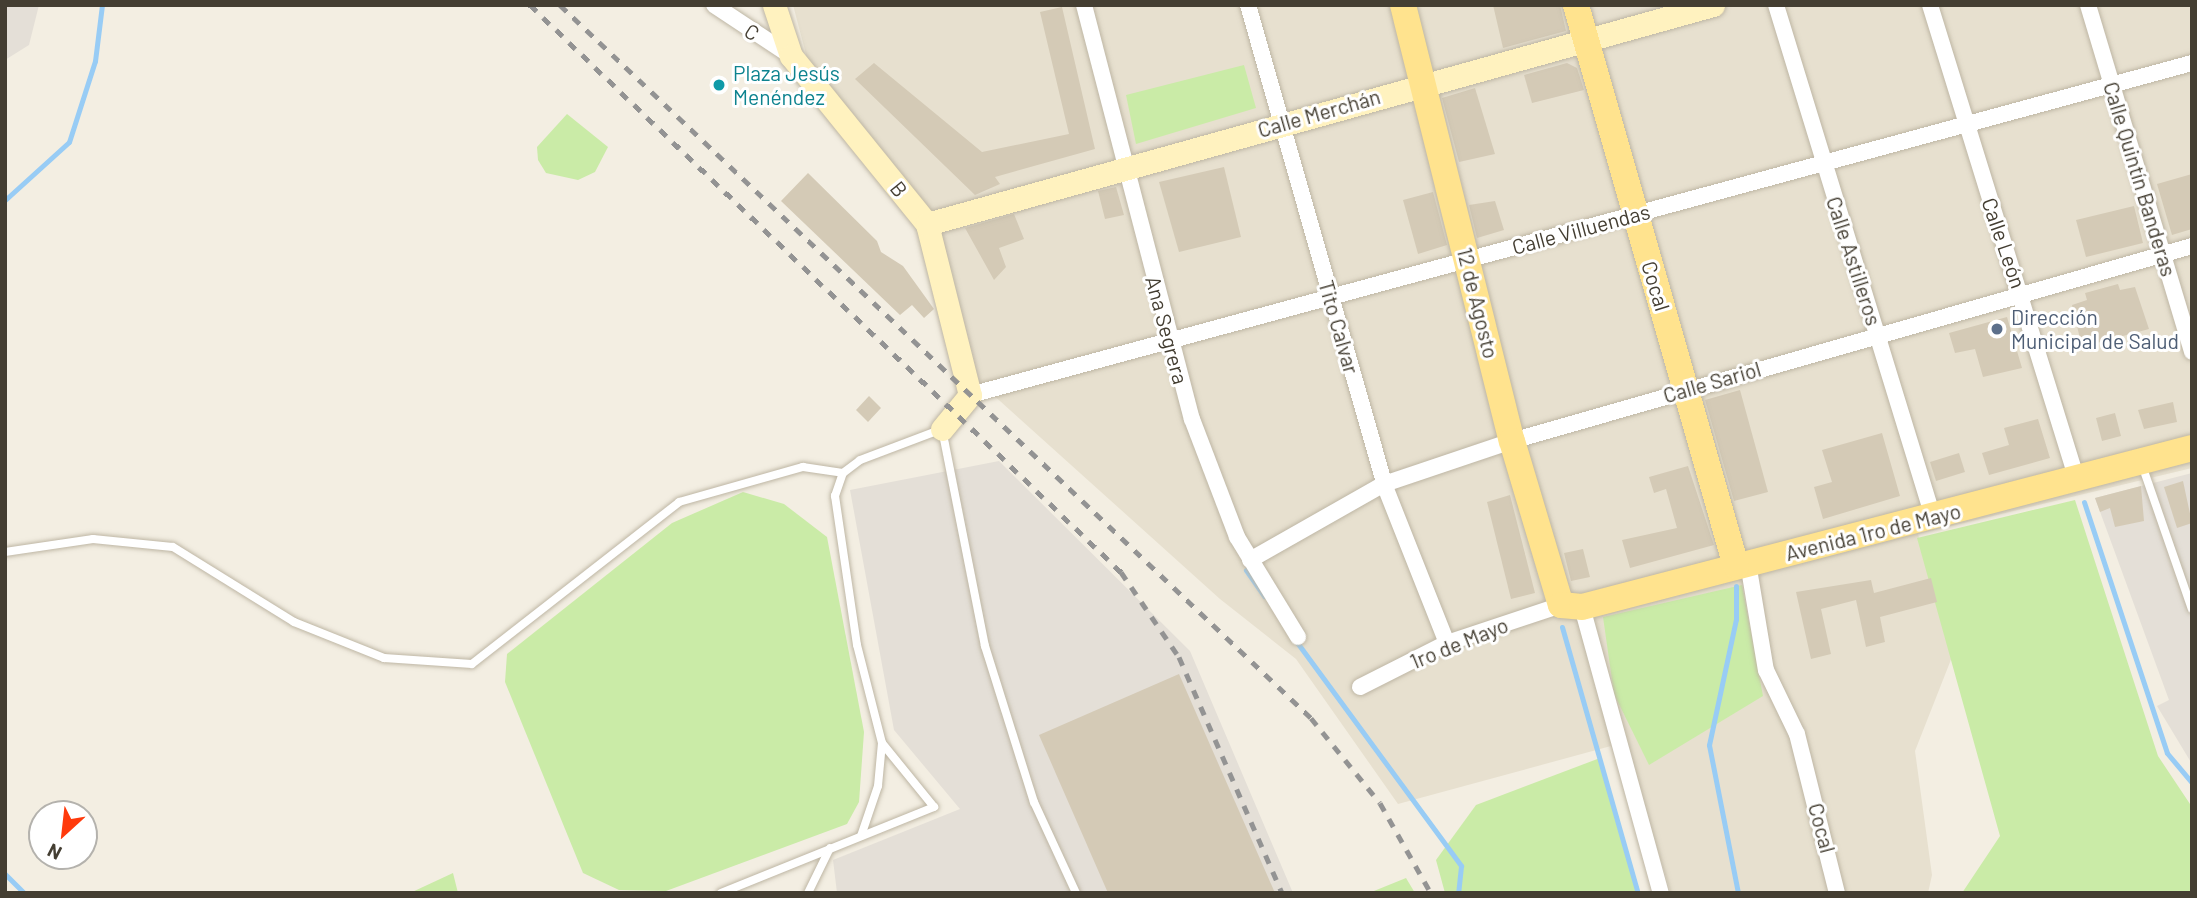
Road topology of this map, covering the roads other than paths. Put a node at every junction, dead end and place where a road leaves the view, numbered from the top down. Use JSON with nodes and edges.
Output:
{"nodes":[{"id":1,"x":714,"y":5,"type":"edge"},
{"id":2,"x":774,"y":5,"type":"edge"},
{"id":3,"x":1084,"y":5,"type":"edge"},
{"id":4,"x":1248,"y":5,"type":"edge"},
{"id":5,"x":1403,"y":5,"type":"edge"},
{"id":6,"x":1576,"y":5,"type":"edge"},
{"id":7,"x":1713,"y":5,"type":"edge"},
{"id":8,"x":1776,"y":5,"type":"edge"},
{"id":9,"x":1930,"y":5,"type":"edge"},
{"id":10,"x":2088,"y":5,"type":"edge"},
{"id":11,"x":1586,"y":39,"type":"junction"},
{"id":12,"x":791,"y":56,"type":"junction"},
{"id":13,"x":2192,"y":63,"type":"edge"},
{"id":14,"x":1423,"y":83,"type":"junction"},
{"id":15,"x":2110,"y":86,"type":"junction"},
{"id":16,"x":1281,"y":124,"type":"junction"},
{"id":17,"x":1965,"y":127,"type":"junction"},
{"id":18,"x":1823,"y":164,"type":"junction"},
{"id":19,"x":1125,"y":168,"type":"junction"},
{"id":20,"x":1635,"y":215,"type":"junction"},
{"id":21,"x":927,"y":224,"type":"junction"},
{"id":22,"x":2192,"y":246,"type":"edge"},
{"id":23,"x":2163,"y":254,"type":"junction"},
{"id":24,"x":1466,"y":259,"type":"junction"},
{"id":25,"x":2021,"y":293,"type":"junction"},
{"id":26,"x":1329,"y":295,"type":"junction"},
{"id":27,"x":1878,"y":334,"type":"junction"},
{"id":28,"x":1167,"y":338,"type":"junction"},
{"id":29,"x":2192,"y":352,"type":"edge"},
{"id":30,"x":1687,"y":390,"type":"junction"},
{"id":31,"x":969,"y":397,"type":"junction"},
{"id":32,"x":942,"y":429,"type":"junction"},
{"id":33,"x":1512,"y":441,"type":"junction"},
{"id":34,"x":2192,"y":448,"type":"edge"},
{"id":35,"x":2141,"y":462,"type":"junction"},
{"id":36,"x":843,"y":473,"type":"junction"},
{"id":37,"x":2077,"y":481,"type":"junction"},
{"id":38,"x":1384,"y":484,"type":"junction"},
{"id":39,"x":1933,"y":517,"type":"junction"},
{"id":40,"x":5,"y":552,"type":"edge"},
{"id":41,"x":1250,"y":560,"type":"junction"},
{"id":42,"x":1742,"y":565,"type":"junction"},
{"id":43,"x":1566,"y":604,"type":"junction"},
{"id":44,"x":2192,"y":609,"type":"edge"},
{"id":45,"x":1298,"y":637,"type":"dead end"},
{"id":46,"x":1447,"y":643,"type":"junction"},
{"id":47,"x":1360,"y":687,"type":"dead end"},
{"id":48,"x":882,"y":743,"type":"junction"},
{"id":49,"x":861,"y":836,"type":"junction"},
{"id":50,"x":830,"y":848,"type":"junction"},
{"id":51,"x":721,"y":893,"type":"edge"},
{"id":52,"x":808,"y":893,"type":"edge"},
{"id":53,"x":1076,"y":893,"type":"edge"},
{"id":54,"x":1661,"y":893,"type":"edge"},
{"id":55,"x":1837,"y":893,"type":"edge"}],
"edges":[{"from":1,"to":12,"type":"street","name":"C"},
{"from":2,"to":12,"type":"street","name":"B"},
{"from":3,"to":19,"type":"street","name":"Ana Segrera"},
{"from":4,"to":16,"type":"street","name":"Tito Calvar"},
{"from":5,"to":14,"type":"main road","name":"12 de Agosto"},
{"from":6,"to":11,"type":"main road","name":"Cocal"},
{"from":7,"to":11,"type":"street","name":"Calle Merchán"},
{"from":8,"to":18,"type":"street","name":"Calle Astilleros"},
{"from":9,"to":17,"type":"street","name":"Calle León"},
{"from":10,"to":15,"type":"street","name":"Calle Quintín Banderas"},
{"from":11,"to":14,"type":"street","name":"Calle Merchán"},
{"from":11,"to":20,"type":"main road","name":"Cocal"},
{"from":12,"to":21,"type":"street","name":"B"},
{"from":13,"to":15,"type":"street","name":"Calle Villuendas"},
{"from":14,"to":16,"type":"street","name":"Calle Merchán"},
{"from":14,"to":24,"type":"main road","name":"12 de Agosto"},
{"from":15,"to":17,"type":"street","name":"Calle Villuendas"},
{"from":15,"to":23,"type":"street","name":"Calle Quintín Banderas"},
{"from":16,"to":19,"type":"street","name":"Calle Merchán"},
{"from":16,"to":26,"type":"street","name":"Tito Calvar"},
{"from":17,"to":18,"type":"street","name":"Calle Villuendas"},
{"from":17,"to":25,"type":"street","name":"Calle León"},
{"from":18,"to":20,"type":"street","name":"Calle Villuendas"},
{"from":18,"to":27,"type":"street","name":"Calle Astilleros"},
{"from":19,"to":21,"type":"street","name":"Calle Merchán"},
{"from":19,"to":28,"type":"street","name":"Ana Segrera"},
{"from":20,"to":24,"type":"street","name":"Calle Villuendas"},
{"from":20,"to":30,"type":"main road","name":"Cocal"},
{"from":21,"to":31,"type":"street","name":"B"},
{"from":22,"to":23,"type":"street","name":"Calle Sariol"},
{"from":23,"to":25,"type":"street","name":"Calle Sariol"},
{"from":23,"to":29,"type":"street","name":"Calle Quintín Banderas"},
{"from":24,"to":26,"type":"street","name":"Calle Villuendas"},
{"from":24,"to":33,"type":"main road","name":"12 de Agosto"},
{"from":25,"to":27,"type":"street","name":"Calle Sariol"},
{"from":25,"to":37,"type":"street","name":"Calle León"},
{"from":26,"to":28,"type":"street","name":"Calle Villuendas"},
{"from":26,"to":38,"type":"street","name":"Tito Calvar"},
{"from":27,"to":30,"type":"street","name":"Calle Sariol"},
{"from":27,"to":39,"type":"street","name":"Calle Astilleros"},
{"from":28,"to":31,"type":"street","name":"Calle Villuendas"},
{"from":28,"to":41,"type":"street","name":"Ana Segrera"},
{"from":30,"to":33,"type":"street","name":"Calle Sariol"},
{"from":30,"to":42,"type":"main road","name":"Cocal"},
{"from":31,"to":32,"type":"street"},
{"from":32,"to":36,"type":"lane"},
{"from":32,"to":53,"type":"lane"},
{"from":33,"to":38,"type":"street","name":"Calle Sariol"},
{"from":33,"to":43,"type":"main road","name":"12 de Agosto"},
{"from":34,"to":35,"type":"main road","name":"Avenida 1ro de Mayo"},
{"from":35,"to":37,"type":"main road","name":"Avenida 1ro de Mayo"},
{"from":35,"to":44,"type":"lane"},
{"from":36,"to":40,"type":"lane"},
{"from":36,"to":48,"type":"lane"},
{"from":37,"to":39,"type":"main road","name":"Avenida 1ro de Mayo"},
{"from":38,"to":41,"type":"street","name":"Calle Sariol"},
{"from":38,"to":46,"type":"street","name":"Tito Calvar"},
{"from":39,"to":42,"type":"main road","name":"Avenida 1ro de Mayo"},
{"from":41,"to":45,"type":"street","name":"Ana Segrera"},
{"from":42,"to":43,"type":"main road","name":"Avenida 1ro de Mayo"},
{"from":42,"to":55,"type":"street","name":"Cocal"},
{"from":43,"to":46,"type":"street","name":"1ro de Mayo"},
{"from":43,"to":54,"type":"street","name":"12 de Agosto"},
{"from":46,"to":47,"type":"street","name":"1ro de Mayo"},
{"from":48,"to":49,"type":"lane"},
{"from":48,"to":49,"type":"lane"},
{"from":49,"to":50,"type":"lane"},
{"from":50,"to":51,"type":"lane"},
{"from":50,"to":52,"type":"lane"}]}
